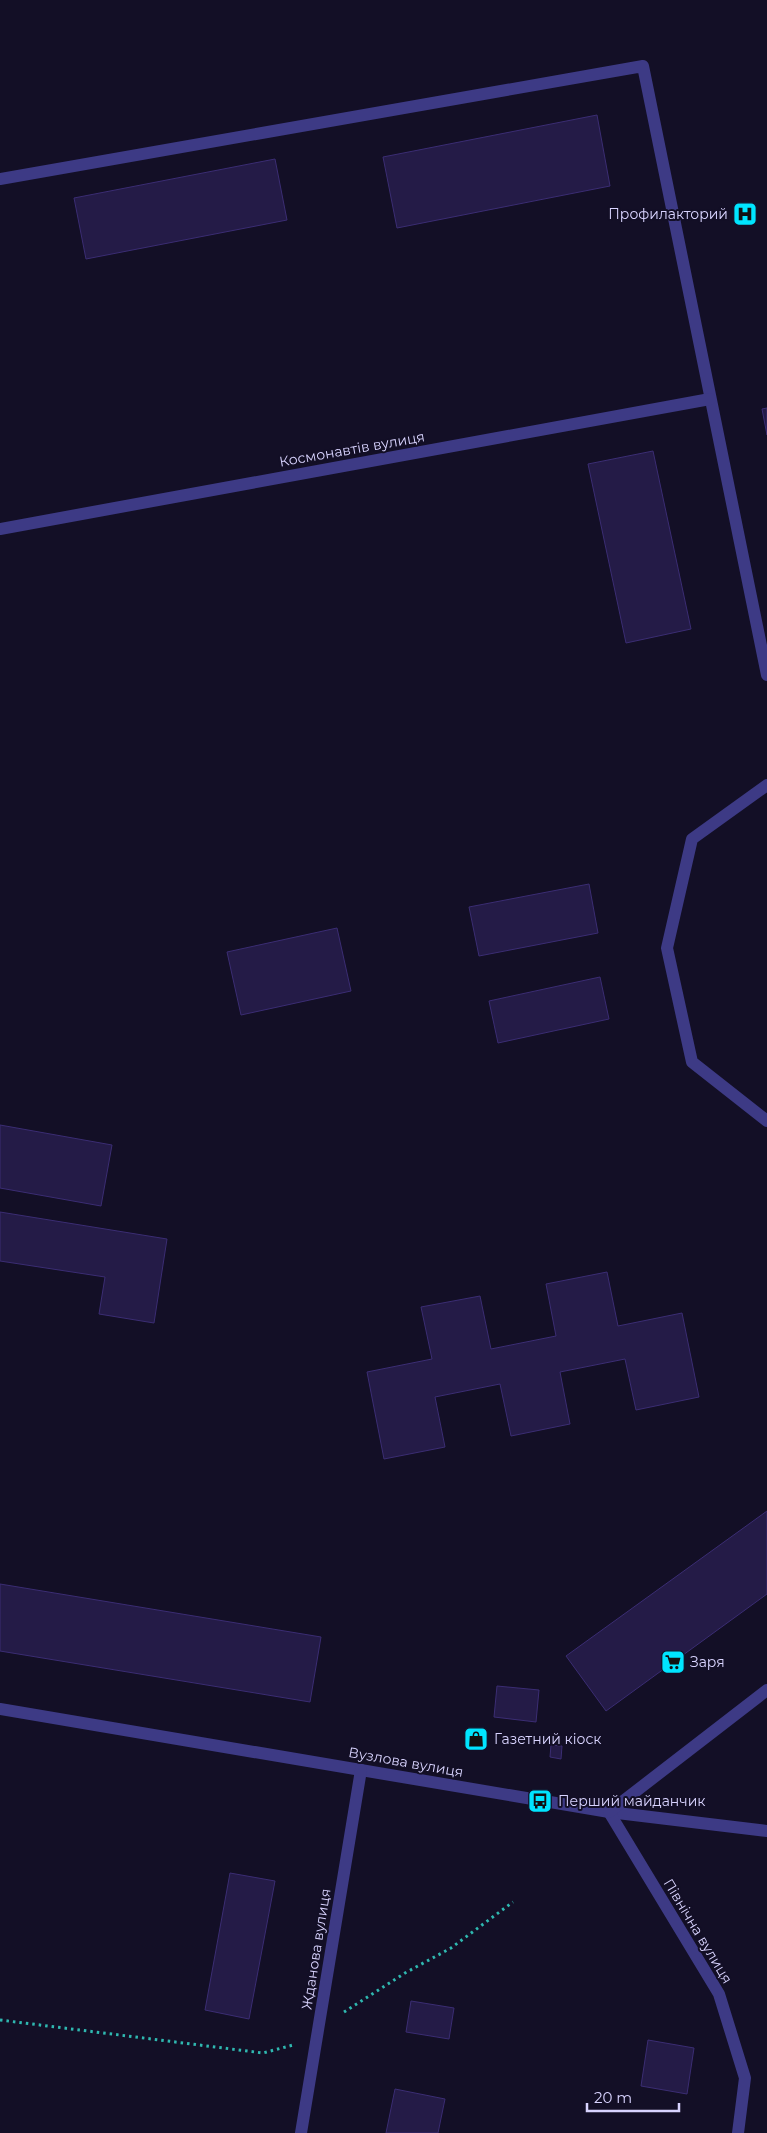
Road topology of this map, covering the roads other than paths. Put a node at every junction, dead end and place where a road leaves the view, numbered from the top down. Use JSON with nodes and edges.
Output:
{"nodes":[{"id":1,"x":0,"y":179,"type":"edge"},
{"id":2,"x":710,"y":399,"type":"junction"},
{"id":3,"x":0,"y":530,"type":"edge"},
{"id":4,"x":767,"y":675,"type":"edge"},
{"id":5,"x":767,"y":785,"type":"edge"},
{"id":6,"x":767,"y":1120,"type":"edge"},
{"id":7,"x":767,"y":1690,"type":"edge"},
{"id":8,"x":0,"y":1709,"type":"edge"},
{"id":9,"x":360,"y":1770,"type":"junction"},
{"id":10,"x":609,"y":1812,"type":"junction"},
{"id":11,"x":767,"y":1831,"type":"edge"},
{"id":12,"x":301,"y":2133,"type":"edge"},
{"id":13,"x":738,"y":2133,"type":"edge"}],
"edges":[{"from":1,"to":2,"type":"street"},
{"from":2,"to":3,"type":"street","name":"Космонавтів вулиця"},
{"from":2,"to":4,"type":"street"},
{"from":5,"to":6,"type":"street"},
{"from":7,"to":10,"type":"street"},
{"from":8,"to":9,"type":"street","name":"Вузлова вулиця"},
{"from":9,"to":10,"type":"street","name":"Вузлова вулиця"},
{"from":9,"to":12,"type":"street","name":"Жданова вулиця"},
{"from":10,"to":11,"type":"street","name":"Вузлова вулиця"},
{"from":10,"to":13,"type":"street","name":"Північна вулиця"}]}
